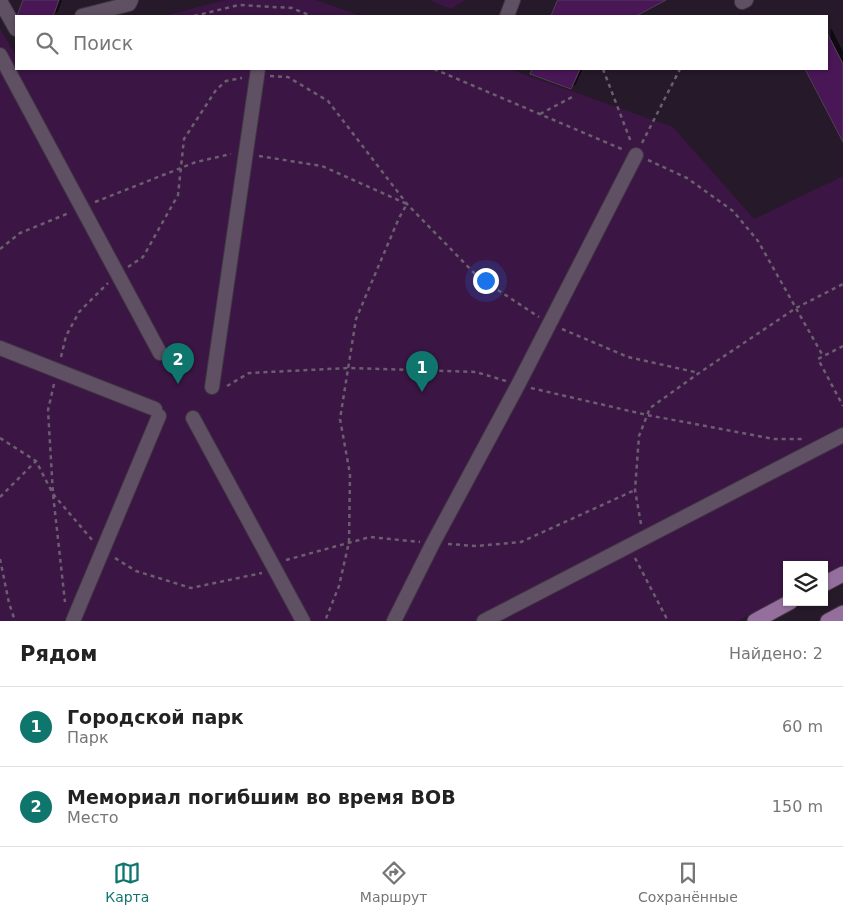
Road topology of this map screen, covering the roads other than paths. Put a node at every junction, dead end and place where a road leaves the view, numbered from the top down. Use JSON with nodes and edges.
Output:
{"nodes":[{"id":1,"x":130,"y":0,"type":"edge"},
{"id":2,"x":513,"y":0,"type":"edge"},
{"id":3,"x":0,"y":1,"type":"edge"},
{"id":4,"x":86,"y":15,"type":"edge"},
{"id":5,"x":507,"y":15,"type":"edge"},
{"id":6,"x":15,"y":27,"type":"edge"},
{"id":7,"x":0,"y":55,"type":"edge"},
{"id":8,"x":258,"y":72,"type":"edge"},
{"id":9,"x":636,"y":155,"type":"road end"},
{"id":10,"x":0,"y":348,"type":"edge"},
{"id":11,"x":160,"y":353,"type":"dead end"},
{"id":12,"x":212,"y":387,"type":"dead end"},
{"id":13,"x":193,"y":418,"type":"dead end"},
{"id":14,"x":843,"y":435,"type":"edge"},
{"id":15,"x":843,"y":574,"type":"edge"},
{"id":16,"x":828,"y":582,"type":"edge"},
{"id":17,"x":783,"y":606,"type":"edge"},
{"id":18,"x":843,"y":613,"type":"edge"},
{"id":19,"x":69,"y":616,"type":"edge"},
{"id":20,"x":303,"y":621,"type":"edge"},
{"id":21,"x":394,"y":621,"type":"edge"},
{"id":22,"x":484,"y":621,"type":"edge"},
{"id":23,"x":755,"y":621,"type":"edge"},
{"id":24,"x":828,"y":621,"type":"edge"}],
"edges":[{"from":1,"to":4,"type":"street"},
{"from":2,"to":5,"type":"street"},
{"from":3,"to":6,"type":"street"},
{"from":7,"to":11,"type":"street"},
{"from":8,"to":12,"type":"street"},
{"from":9,"to":21,"type":"street"},
{"from":10,"to":19,"type":"street"},
{"from":13,"to":20,"type":"street"},
{"from":14,"to":22,"type":"street"},
{"from":15,"to":16,"type":"main road"},
{"from":17,"to":23,"type":"main road"},
{"from":18,"to":24,"type":"main road"}]}
